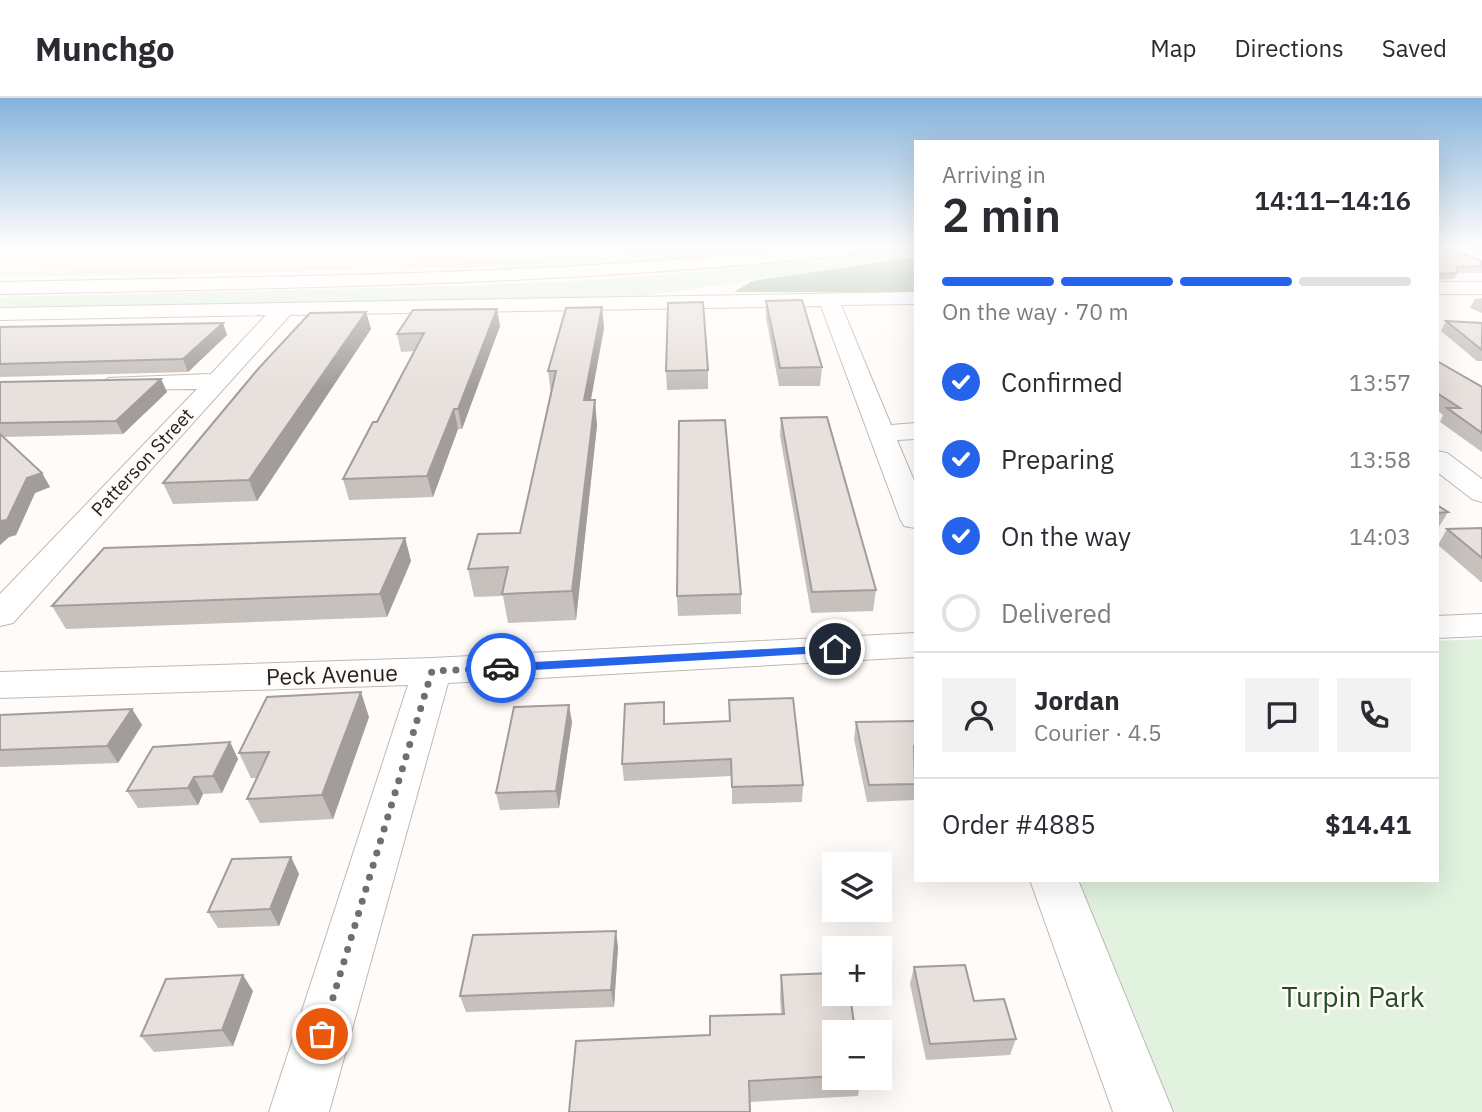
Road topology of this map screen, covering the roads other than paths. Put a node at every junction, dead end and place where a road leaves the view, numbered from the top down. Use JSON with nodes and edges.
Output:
{"nodes":[{"id":1,"x":914,"y":298,"type":"edge"},
{"id":2,"x":828,"y":299,"type":"junction"},
{"id":3,"x":284,"y":309,"type":"junction"},
{"id":4,"x":0,"y":314,"type":"edge"},
{"id":5,"x":217,"y":381,"type":"junction"},
{"id":6,"x":95,"y":384,"type":"edge"},
{"id":7,"x":914,"y":431,"type":"edge"},
{"id":8,"x":882,"y":433,"type":"junction"},
{"id":9,"x":1439,"y":461,"type":"edge"},
{"id":10,"x":1482,"y":493,"type":"edge"},
{"id":11,"x":914,"y":516,"type":"edge"},
{"id":12,"x":0,"y":615,"type":"edge"},
{"id":13,"x":1482,"y":625,"type":"edge"},
{"id":14,"x":1439,"y":627,"type":"edge"},
{"id":15,"x":914,"y":645,"type":"edge"},
{"id":16,"x":432,"y":671,"type":"junction"},
{"id":17,"x":0,"y":685,"type":"edge"},
{"id":18,"x":1055,"y":882,"type":"edge"},
{"id":19,"x":299,"y":1112,"type":"edge"},
{"id":20,"x":1143,"y":1112,"type":"edge"}],
"edges":[{"from":1,"to":2,"type":"street"},
{"from":2,"to":3,"type":"street"},
{"from":2,"to":8,"type":"street"},
{"from":3,"to":4,"type":"street"},
{"from":3,"to":5,"type":"street","name":"Patterson Street"},
{"from":5,"to":6,"type":"street"},
{"from":5,"to":12,"type":"street","name":"Patterson Street"},
{"from":7,"to":8,"type":"street"},
{"from":8,"to":11,"type":"street"},
{"from":9,"to":10,"type":"street"},
{"from":13,"to":14,"type":"street"},
{"from":15,"to":16,"type":"street","name":"Peck Avenue"},
{"from":16,"to":17,"type":"street","name":"Peck Avenue"},
{"from":16,"to":19,"type":"street"},
{"from":18,"to":20,"type":"street"}]}
